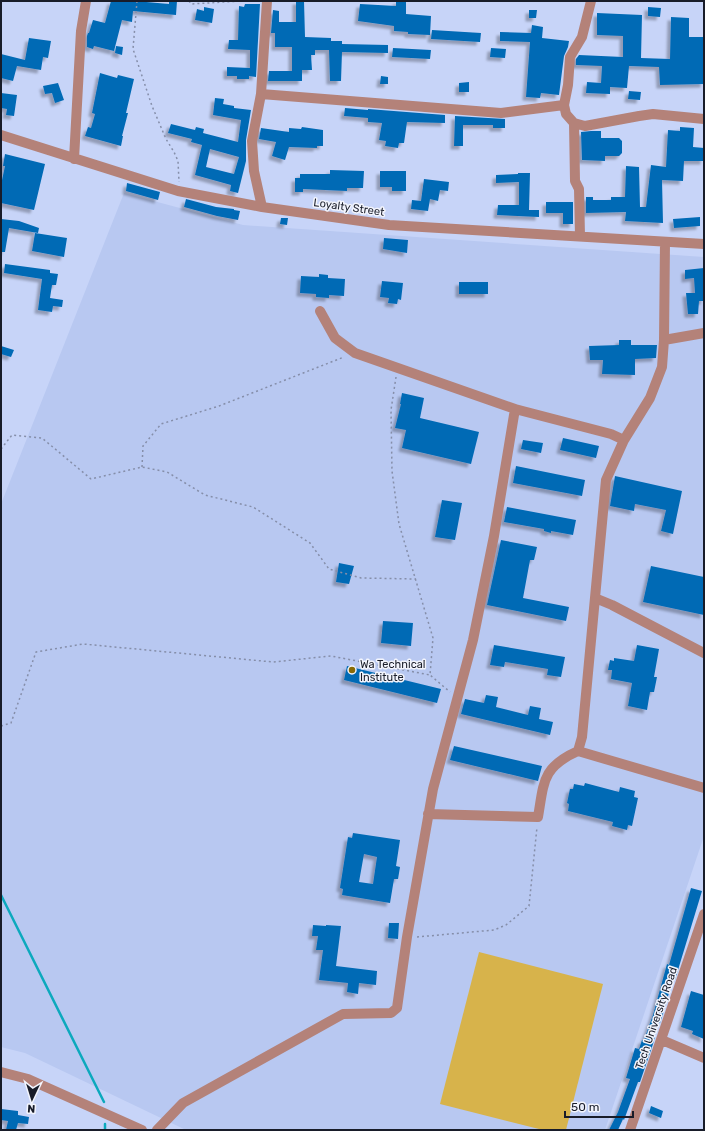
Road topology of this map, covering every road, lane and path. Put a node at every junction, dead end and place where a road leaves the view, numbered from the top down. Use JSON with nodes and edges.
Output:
{"nodes":[{"id":1,"x":86,"y":1,"type":"edge"},
{"id":2,"x":137,"y":1,"type":"edge"},
{"id":3,"x":189,"y":1,"type":"edge"},
{"id":4,"x":241,"y":1,"type":"edge"},
{"id":5,"x":267,"y":1,"type":"edge"},
{"id":6,"x":592,"y":1,"type":"edge"},
{"id":7,"x":261,"y":94,"type":"junction"},
{"id":8,"x":564,"y":105,"type":"junction"},
{"id":9,"x":704,"y":118,"type":"edge"},
{"id":10,"x":574,"y":123,"type":"junction"},
{"id":11,"x":1,"y":136,"type":"edge"},
{"id":12,"x":74,"y":159,"type":"junction"},
{"id":13,"x":178,"y":191,"type":"junction"},
{"id":14,"x":262,"y":207,"type":"junction"},
{"id":15,"x":580,"y":236,"type":"junction"},
{"id":16,"x":665,"y":242,"type":"junction"},
{"id":17,"x":704,"y":244,"type":"edge"},
{"id":18,"x":320,"y":311,"type":"dead end"},
{"id":19,"x":704,"y":333,"type":"edge"},
{"id":20,"x":664,"y":340,"type":"junction"},
{"id":21,"x":355,"y":352,"type":"junction"},
{"id":22,"x":398,"y":367,"type":"junction"},
{"id":23,"x":515,"y":409,"type":"junction"},
{"id":24,"x":624,"y":440,"type":"junction"},
{"id":25,"x":1,"y":449,"type":"edge"},
{"id":26,"x":142,"y":467,"type":"junction"},
{"id":27,"x":416,"y":579,"type":"junction"},
{"id":28,"x":595,"y":598,"type":"junction"},
{"id":29,"x":704,"y":653,"type":"edge"},
{"id":30,"x":430,"y":675,"type":"junction"},
{"id":31,"x":457,"y":699,"type":"junction"},
{"id":32,"x":1,"y":726,"type":"edge"},
{"id":33,"x":578,"y":751,"type":"junction"},
{"id":34,"x":704,"y":788,"type":"edge"},
{"id":35,"x":428,"y":814,"type":"junction"},
{"id":36,"x":538,"y":817,"type":"junction"},
{"id":37,"x":704,"y":914,"type":"edge"},
{"id":38,"x":407,"y":937,"type":"junction"},
{"id":39,"x":662,"y":1040,"type":"junction"},
{"id":40,"x":704,"y":1058,"type":"edge"},
{"id":41,"x":1,"y":1072,"type":"edge"},
{"id":42,"x":142,"y":1130,"type":"edge"},
{"id":43,"x":157,"y":1130,"type":"edge"},
{"id":44,"x":630,"y":1130,"type":"edge"}],
"edges":[{"from":1,"to":12,"type":"street"},
{"from":2,"to":13,"type":"path"},
{"from":3,"to":4,"type":"path"},
{"from":5,"to":7,"type":"street"},
{"from":6,"to":8,"type":"street"},
{"from":7,"to":8,"type":"street"},
{"from":7,"to":14,"type":"street"},
{"from":8,"to":10,"type":"street"},
{"from":9,"to":10,"type":"street"},
{"from":10,"to":15,"type":"street"},
{"from":11,"to":12,"type":"street","name":"Loyalty Street"},
{"from":12,"to":13,"type":"street","name":"Loyalty Street"},
{"from":13,"to":14,"type":"street","name":"Loyalty Street"},
{"from":14,"to":15,"type":"street","name":"Loyalty Street"},
{"from":15,"to":16,"type":"street","name":"Loyalty Street"},
{"from":16,"to":17,"type":"street","name":"Loyalty Street"},
{"from":16,"to":20,"type":"street"},
{"from":18,"to":21,"type":"street"},
{"from":19,"to":20,"type":"street"},
{"from":20,"to":24,"type":"street"},
{"from":21,"to":22,"type":"street"},
{"from":21,"to":26,"type":"path"},
{"from":22,"to":23,"type":"street"},
{"from":22,"to":27,"type":"path"},
{"from":23,"to":24,"type":"street"},
{"from":23,"to":31,"type":"street"},
{"from":24,"to":28,"type":"street"},
{"from":25,"to":26,"type":"path"},
{"from":26,"to":27,"type":"path"},
{"from":27,"to":30,"type":"path"},
{"from":28,"to":29,"type":"street"},
{"from":28,"to":33,"type":"street"},
{"from":30,"to":31,"type":"path"},
{"from":30,"to":32,"type":"path"},
{"from":31,"to":35,"type":"street"},
{"from":33,"to":34,"type":"street"},
{"from":33,"to":36,"type":"street"},
{"from":35,"to":36,"type":"street"},
{"from":35,"to":38,"type":"street"},
{"from":36,"to":38,"type":"path"},
{"from":37,"to":39,"type":"street","name":"Tech University Road"},
{"from":38,"to":43,"type":"street"},
{"from":39,"to":40,"type":"street"},
{"from":39,"to":44,"type":"street","name":"Tech University Road"},
{"from":41,"to":42,"type":"street"}]}
